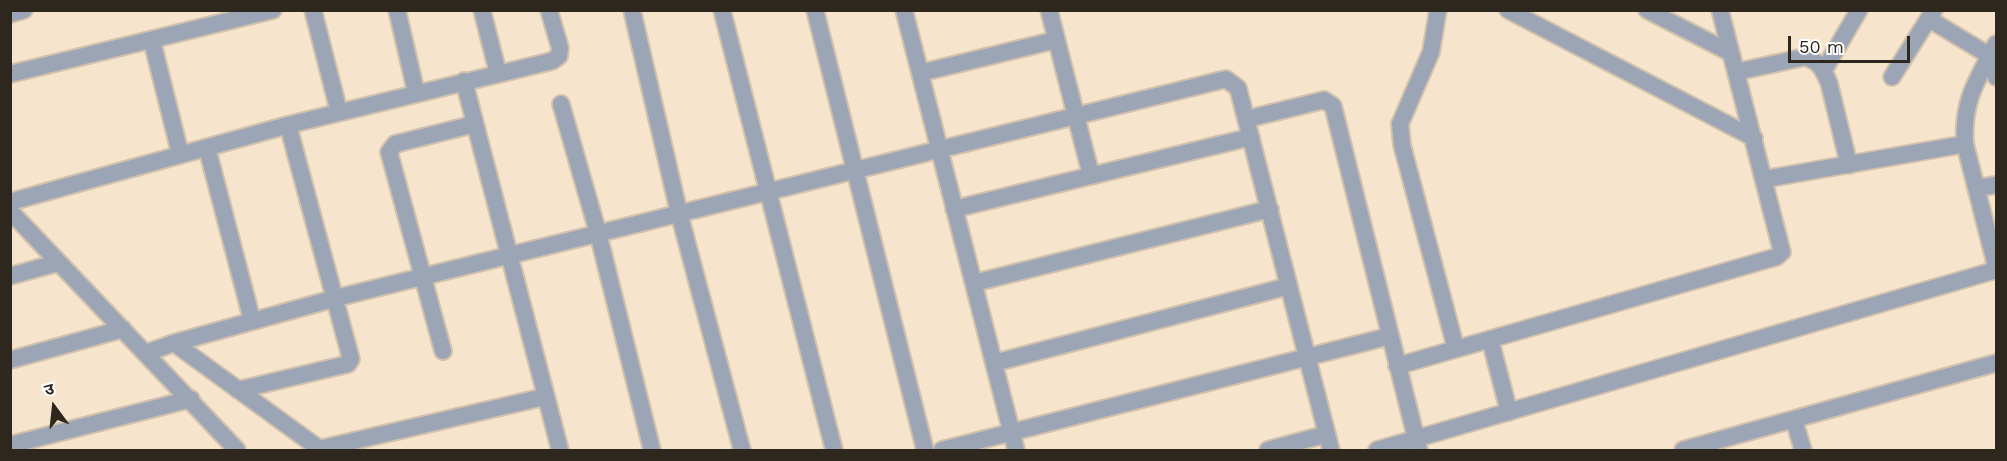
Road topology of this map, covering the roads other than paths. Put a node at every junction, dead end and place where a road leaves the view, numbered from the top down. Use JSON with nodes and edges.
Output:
{"nodes":[{"id":1,"x":24,"y":10,"type":"edge"},
{"id":2,"x":273,"y":10,"type":"edge"},
{"id":3,"x":313,"y":10,"type":"edge"},
{"id":4,"x":397,"y":10,"type":"edge"},
{"id":5,"x":482,"y":10,"type":"edge"},
{"id":6,"x":549,"y":10,"type":"edge"},
{"id":7,"x":632,"y":10,"type":"edge"},
{"id":8,"x":722,"y":10,"type":"edge"},
{"id":9,"x":815,"y":10,"type":"edge"},
{"id":10,"x":904,"y":10,"type":"edge"},
{"id":11,"x":1049,"y":10,"type":"edge"},
{"id":12,"x":1438,"y":10,"type":"edge"},
{"id":13,"x":1508,"y":10,"type":"edge"},
{"id":14,"x":1647,"y":10,"type":"edge"},
{"id":15,"x":1678,"y":10,"type":"edge"},
{"id":16,"x":1720,"y":10,"type":"edge"},
{"id":17,"x":1859,"y":10,"type":"edge"},
{"id":18,"x":10,"y":14,"type":"edge"},
{"id":19,"x":1932,"y":15,"type":"edge"},
{"id":20,"x":1682,"y":29,"type":"junction"},
{"id":21,"x":152,"y":40,"type":"junction"},
{"id":22,"x":1056,"y":40,"type":"junction"},
{"id":23,"x":1993,"y":50,"type":"edge"},
{"id":24,"x":1731,"y":53,"type":"junction"},
{"id":25,"x":1824,"y":70,"type":"junction"},
{"id":26,"x":1737,"y":72,"type":"junction"},
{"id":27,"x":498,"y":73,"type":"junction"},
{"id":28,"x":920,"y":73,"type":"junction"},
{"id":29,"x":10,"y":74,"type":"edge"},
{"id":30,"x":1892,"y":77,"type":"dead end"},
{"id":31,"x":1996,"y":77,"type":"edge"},
{"id":32,"x":464,"y":81,"type":"junction"},
{"id":33,"x":416,"y":92,"type":"junction"},
{"id":34,"x":561,"y":104,"type":"dead end"},
{"id":35,"x":339,"y":112,"type":"junction"},
{"id":36,"x":1075,"y":115,"type":"junction"},
{"id":37,"x":1247,"y":120,"type":"junction"},
{"id":38,"x":475,"y":124,"type":"junction"},
{"id":39,"x":288,"y":125,"type":"junction"},
{"id":40,"x":1251,"y":137,"type":"junction"},
{"id":41,"x":1754,"y":138,"type":"junction"},
{"id":42,"x":1965,"y":144,"type":"junction"},
{"id":43,"x":207,"y":148,"type":"junction"},
{"id":44,"x":939,"y":149,"type":"junction"},
{"id":45,"x":180,"y":153,"type":"junction"},
{"id":46,"x":1849,"y":165,"type":"junction"},
{"id":47,"x":854,"y":170,"type":"junction"},
{"id":48,"x":1091,"y":176,"type":"junction"},
{"id":49,"x":1765,"y":179,"type":"junction"},
{"id":50,"x":1996,"y":185,"type":"edge"},
{"id":51,"x":1976,"y":188,"type":"junction"},
{"id":52,"x":769,"y":192,"type":"junction"},
{"id":53,"x":10,"y":202,"type":"edge"},
{"id":54,"x":1270,"y":208,"type":"junction"},
{"id":55,"x":954,"y":209,"type":"junction"},
{"id":56,"x":10,"y":211,"type":"edge"},
{"id":57,"x":679,"y":213,"type":"junction"},
{"id":58,"x":598,"y":233,"type":"junction"},
{"id":59,"x":510,"y":256,"type":"junction"},
{"id":60,"x":57,"y":263,"type":"junction"},
{"id":61,"x":1996,"y":268,"type":"edge"},
{"id":62,"x":10,"y":276,"type":"edge"},
{"id":63,"x":422,"y":277,"type":"junction"},
{"id":64,"x":974,"y":283,"type":"junction"},
{"id":65,"x":1289,"y":286,"type":"junction"},
{"id":66,"x":336,"y":298,"type":"junction"},
{"id":67,"x":252,"y":320,"type":"junction"},
{"id":68,"x":123,"y":329,"type":"junction"},
{"id":69,"x":1390,"y":336,"type":"junction"},
{"id":70,"x":1490,"y":339,"type":"junction"},
{"id":71,"x":174,"y":343,"type":"junction"},
{"id":72,"x":1456,"y":349,"type":"junction"},
{"id":73,"x":443,"y":351,"type":"dead end"},
{"id":74,"x":146,"y":353,"type":"junction"},
{"id":75,"x":1307,"y":358,"type":"junction"},
{"id":76,"x":10,"y":360,"type":"edge"},
{"id":77,"x":994,"y":363,"type":"junction"},
{"id":78,"x":1996,"y":363,"type":"edge"},
{"id":79,"x":1397,"y":366,"type":"junction"},
{"id":80,"x":238,"y":390,"type":"junction"},
{"id":81,"x":544,"y":396,"type":"junction"},
{"id":82,"x":190,"y":399,"type":"junction"},
{"id":83,"x":1509,"y":412,"type":"junction"},
{"id":84,"x":1794,"y":420,"type":"junction"},
{"id":85,"x":1012,"y":433,"type":"junction"},
{"id":86,"x":1329,"y":442,"type":"edge"},
{"id":87,"x":10,"y":445,"type":"edge"},
{"id":88,"x":1418,"y":445,"type":"edge"},
{"id":89,"x":237,"y":450,"type":"edge"},
{"id":90,"x":320,"y":450,"type":"edge"},
{"id":91,"x":560,"y":450,"type":"edge"},
{"id":92,"x":652,"y":450,"type":"edge"},
{"id":93,"x":742,"y":450,"type":"edge"},
{"id":94,"x":834,"y":450,"type":"edge"},
{"id":95,"x":925,"y":450,"type":"edge"},
{"id":96,"x":942,"y":450,"type":"edge"},
{"id":97,"x":1016,"y":450,"type":"edge"},
{"id":98,"x":1268,"y":450,"type":"edge"},
{"id":99,"x":1377,"y":450,"type":"edge"},
{"id":100,"x":1683,"y":450,"type":"edge"},
{"id":101,"x":1803,"y":450,"type":"edge"}],
"edges":[{"from":1,"to":18,"type":"street"},
{"from":2,"to":21,"type":"street"},
{"from":3,"to":35,"type":"street"},
{"from":4,"to":33,"type":"street"},
{"from":5,"to":27,"type":"street"},
{"from":6,"to":27,"type":"street"},
{"from":7,"to":57,"type":"street"},
{"from":8,"to":52,"type":"street"},
{"from":9,"to":47,"type":"street"},
{"from":10,"to":28,"type":"street"},
{"from":11,"to":22,"type":"street"},
{"from":12,"to":72,"type":"street"},
{"from":13,"to":41,"type":"street"},
{"from":14,"to":20,"type":"street"},
{"from":15,"to":20,"type":"street"},
{"from":16,"to":24,"type":"street"},
{"from":17,"to":25,"type":"street"},
{"from":19,"to":23,"type":"street"},
{"from":19,"to":30,"type":"street"},
{"from":20,"to":24,"type":"street"},
{"from":21,"to":29,"type":"street"},
{"from":21,"to":45,"type":"street"},
{"from":22,"to":28,"type":"street"},
{"from":22,"to":36,"type":"street"},
{"from":23,"to":31,"type":"street"},
{"from":23,"to":42,"type":"street"},
{"from":24,"to":26,"type":"street"},
{"from":25,"to":26,"type":"street"},
{"from":25,"to":46,"type":"street"},
{"from":26,"to":41,"type":"street"},
{"from":27,"to":32,"type":"street"},
{"from":28,"to":44,"type":"street"},
{"from":32,"to":33,"type":"street"},
{"from":32,"to":38,"type":"street"},
{"from":33,"to":35,"type":"street"},
{"from":34,"to":58,"type":"street"},
{"from":35,"to":39,"type":"street"},
{"from":36,"to":37,"type":"street"},
{"from":36,"to":44,"type":"street"},
{"from":36,"to":48,"type":"street"},
{"from":37,"to":40,"type":"street"},
{"from":37,"to":69,"type":"street"},
{"from":38,"to":59,"type":"street"},
{"from":38,"to":63,"type":"street"},
{"from":39,"to":43,"type":"street"},
{"from":39,"to":66,"type":"street"},
{"from":40,"to":48,"type":"street"},
{"from":40,"to":54,"type":"street"},
{"from":41,"to":49,"type":"street"},
{"from":42,"to":46,"type":"street"},
{"from":42,"to":51,"type":"street"},
{"from":43,"to":45,"type":"street"},
{"from":43,"to":67,"type":"street"},
{"from":44,"to":47,"type":"street"},
{"from":44,"to":55,"type":"street"},
{"from":45,"to":53,"type":"street"},
{"from":46,"to":49,"type":"street"},
{"from":47,"to":52,"type":"street"},
{"from":47,"to":95,"type":"street"},
{"from":48,"to":55,"type":"street"},
{"from":49,"to":70,"type":"street"},
{"from":50,"to":51,"type":"street"},
{"from":51,"to":61,"type":"street"},
{"from":52,"to":57,"type":"street"},
{"from":52,"to":94,"type":"street"},
{"from":54,"to":64,"type":"street"},
{"from":54,"to":65,"type":"street"},
{"from":55,"to":64,"type":"street"},
{"from":56,"to":60,"type":"street"},
{"from":57,"to":58,"type":"street"},
{"from":57,"to":93,"type":"street"},
{"from":58,"to":59,"type":"street"},
{"from":58,"to":92,"type":"street"},
{"from":59,"to":63,"type":"street"},
{"from":59,"to":81,"type":"street"},
{"from":60,"to":62,"type":"street"},
{"from":60,"to":68,"type":"street"},
{"from":61,"to":83,"type":"street"},
{"from":63,"to":66,"type":"street"},
{"from":63,"to":73,"type":"street"},
{"from":64,"to":77,"type":"street"},
{"from":65,"to":75,"type":"street"},
{"from":65,"to":77,"type":"street"},
{"from":66,"to":67,"type":"street"},
{"from":66,"to":80,"type":"street"},
{"from":67,"to":71,"type":"street"},
{"from":68,"to":74,"type":"street"},
{"from":68,"to":76,"type":"street"},
{"from":69,"to":75,"type":"street"},
{"from":69,"to":79,"type":"street"},
{"from":70,"to":72,"type":"street"},
{"from":70,"to":83,"type":"street"},
{"from":71,"to":74,"type":"street"},
{"from":71,"to":80,"type":"street"},
{"from":72,"to":79,"type":"street"},
{"from":74,"to":82,"type":"street"},
{"from":75,"to":85,"type":"street"},
{"from":75,"to":86,"type":"street"},
{"from":77,"to":85,"type":"street"},
{"from":78,"to":84,"type":"street"},
{"from":79,"to":88,"type":"street"},
{"from":80,"to":90,"type":"street"},
{"from":81,"to":90,"type":"street"},
{"from":81,"to":91,"type":"street"},
{"from":82,"to":87,"type":"street"},
{"from":82,"to":89,"type":"street"},
{"from":83,"to":88,"type":"street"},
{"from":84,"to":100,"type":"street"},
{"from":84,"to":101,"type":"street"},
{"from":85,"to":96,"type":"street"},
{"from":85,"to":97,"type":"street"},
{"from":86,"to":98,"type":"street"},
{"from":88,"to":99,"type":"street"}]}
